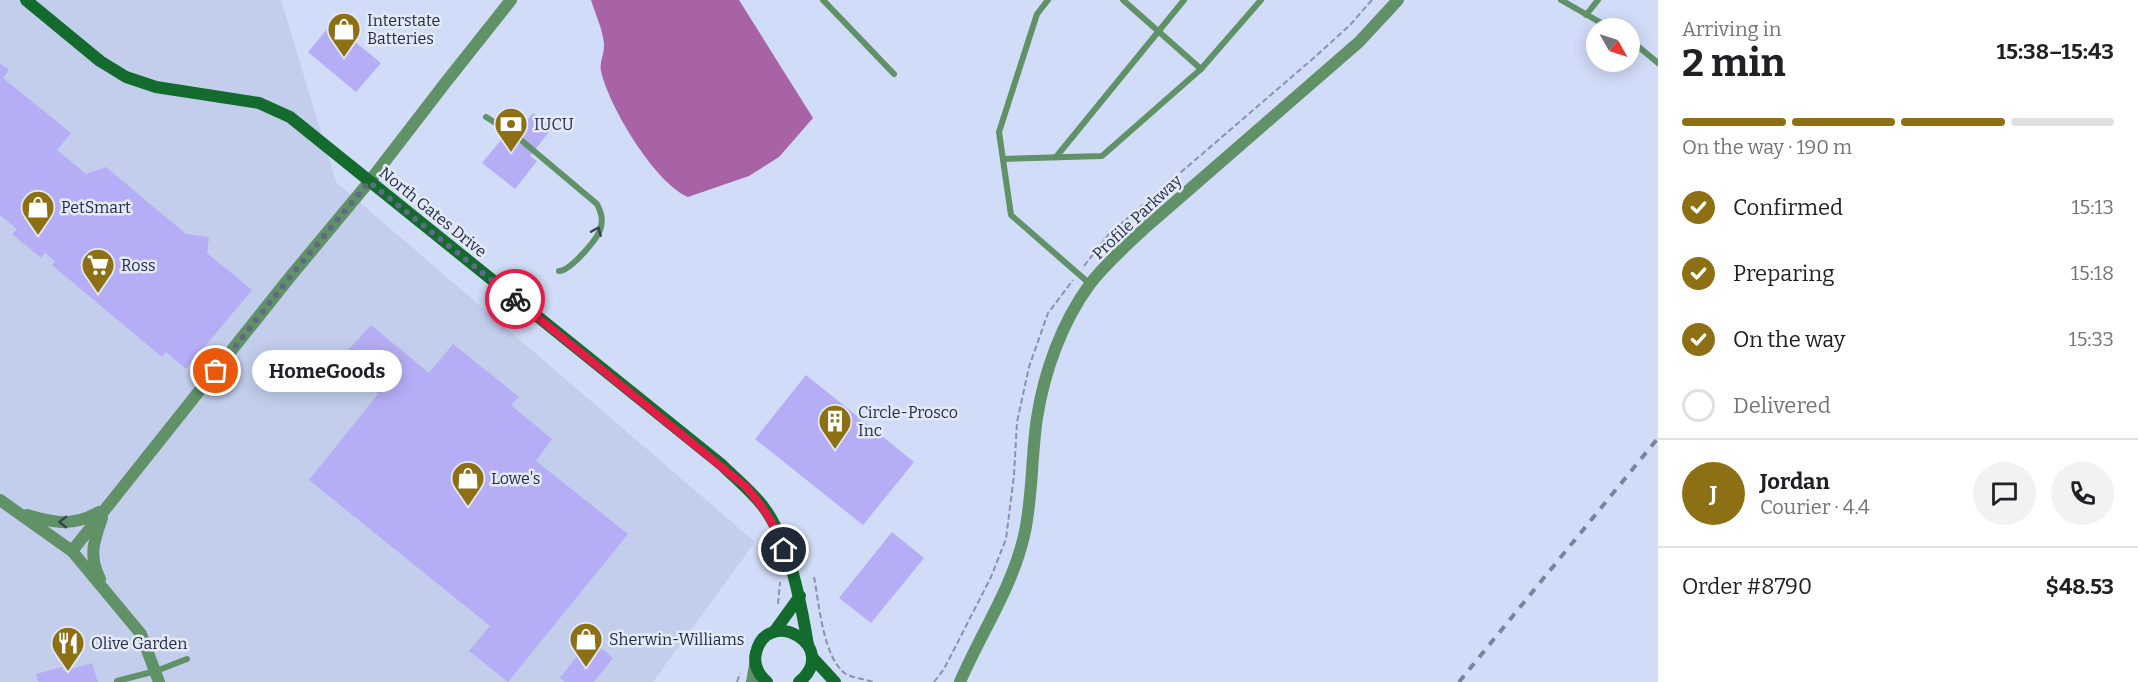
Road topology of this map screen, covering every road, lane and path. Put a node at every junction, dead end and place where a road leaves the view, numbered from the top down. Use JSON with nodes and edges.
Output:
{"nodes":[{"id":1,"x":26,"y":0,"type":"edge"},
{"id":2,"x":512,"y":0,"type":"edge"},
{"id":3,"x":822,"y":0,"type":"edge"},
{"id":4,"x":1048,"y":0,"type":"edge"},
{"id":5,"x":1123,"y":0,"type":"edge"},
{"id":6,"x":1184,"y":0,"type":"edge"},
{"id":7,"x":1261,"y":0,"type":"edge"},
{"id":8,"x":1372,"y":0,"type":"edge"},
{"id":9,"x":1398,"y":0,"type":"edge"},
{"id":10,"x":1562,"y":0,"type":"edge"},
{"id":11,"x":1598,"y":0,"type":"edge"},
{"id":12,"x":1586,"y":15,"type":"junction"},
{"id":13,"x":1592,"y":18,"type":"edge"},
{"id":14,"x":1158,"y":31,"type":"junction"},
{"id":15,"x":1640,"y":48,"type":"edge"},
{"id":16,"x":1658,"y":63,"type":"edge"},
{"id":17,"x":1201,"y":69,"type":"junction"},
{"id":18,"x":894,"y":74,"type":"dead end"},
{"id":19,"x":486,"y":117,"type":"dead end"},
{"id":20,"x":1056,"y":157,"type":"junction"},
{"id":21,"x":1003,"y":159,"type":"junction"},
{"id":22,"x":369,"y":182,"type":"junction"},
{"id":23,"x":1098,"y":248,"type":"dead end"},
{"id":24,"x":559,"y":272,"type":"dead end"},
{"id":25,"x":1090,"y":284,"type":"junction"},
{"id":26,"x":1054,"y":305,"type":"dead end"},
{"id":27,"x":0,"y":500,"type":"edge"},
{"id":28,"x":105,"y":508,"type":"junction"},
{"id":29,"x":19,"y":513,"type":"junction"},
{"id":30,"x":72,"y":551,"type":"junction"},
{"id":31,"x":814,"y":577,"type":"dead end"},
{"id":32,"x":800,"y":596,"type":"junction"},
{"id":33,"x":117,"y":604,"type":"junction"},
{"id":34,"x":774,"y":632,"type":"junction"},
{"id":35,"x":810,"y":651,"type":"junction"},
{"id":36,"x":187,"y":659,"type":"dead end"},
{"id":37,"x":968,"y":663,"type":"junction"},
{"id":38,"x":755,"y":665,"type":"junction"},
{"id":39,"x":157,"y":676,"type":"edge"},
{"id":40,"x":117,"y":681,"type":"edge"},
{"id":41,"x":752,"y":682,"type":"edge"},
{"id":42,"x":767,"y":682,"type":"edge"},
{"id":43,"x":799,"y":682,"type":"edge"},
{"id":44,"x":835,"y":682,"type":"edge"},
{"id":45,"x":873,"y":682,"type":"edge"},
{"id":46,"x":934,"y":682,"type":"edge"},
{"id":47,"x":949,"y":682,"type":"edge"},
{"id":48,"x":960,"y":682,"type":"edge"}],
"edges":[{"from":1,"to":22,"type":"street","name":"North Gates Drive"},
{"from":2,"to":22,"type":"street"},
{"from":3,"to":18,"type":"lane"},
{"from":4,"to":21,"type":"lane"},
{"from":5,"to":14,"type":"lane"},
{"from":6,"to":14,"type":"lane"},
{"from":7,"to":17,"type":"lane"},
{"from":8,"to":23,"type":"path"},
{"from":9,"to":25,"type":"street","name":"Profile Parkway"},
{"from":10,"to":12,"type":"lane"},
{"from":11,"to":12,"type":"lane"},
{"from":12,"to":13,"type":"lane"},
{"from":14,"to":17,"type":"lane"},
{"from":14,"to":20,"type":"lane"},
{"from":15,"to":16,"type":"lane"},
{"from":17,"to":20,"type":"lane"},
{"from":24,"to":19,"type":"lane","one_way":true},
{"from":20,"to":21,"type":"lane"},
{"from":21,"to":25,"type":"lane"},
{"from":22,"to":28,"type":"street"},
{"from":22,"to":32,"type":"street","name":"North Gates Drive"},
{"from":25,"to":37,"type":"street","name":"Profile Parkway"},
{"from":26,"to":46,"type":"path"},
{"from":27,"to":29,"type":"street"},
{"from":28,"to":29,"type":"street","one_way":true},
{"from":28,"to":30,"type":"street"},
{"from":28,"to":33,"type":"street"},
{"from":29,"to":30,"type":"street"},
{"from":30,"to":33,"type":"street"},
{"from":31,"to":45,"type":"path"},
{"from":32,"to":34,"type":"street"},
{"from":32,"to":35,"type":"street","name":"North Gates Drive"},
{"from":33,"to":39,"type":"street"},
{"from":34,"to":35,"type":"street"},
{"from":34,"to":38,"type":"street"},
{"from":35,"to":43,"type":"street"},
{"from":35,"to":44,"type":"street"},
{"from":36,"to":39,"type":"lane"},
{"from":37,"to":47,"type":"street","name":"Profile Parkway"},
{"from":37,"to":48,"type":"street","name":"Profile Parkway"},
{"from":38,"to":41,"type":"street"},
{"from":38,"to":42,"type":"street"},
{"from":39,"to":40,"type":"lane"}]}
